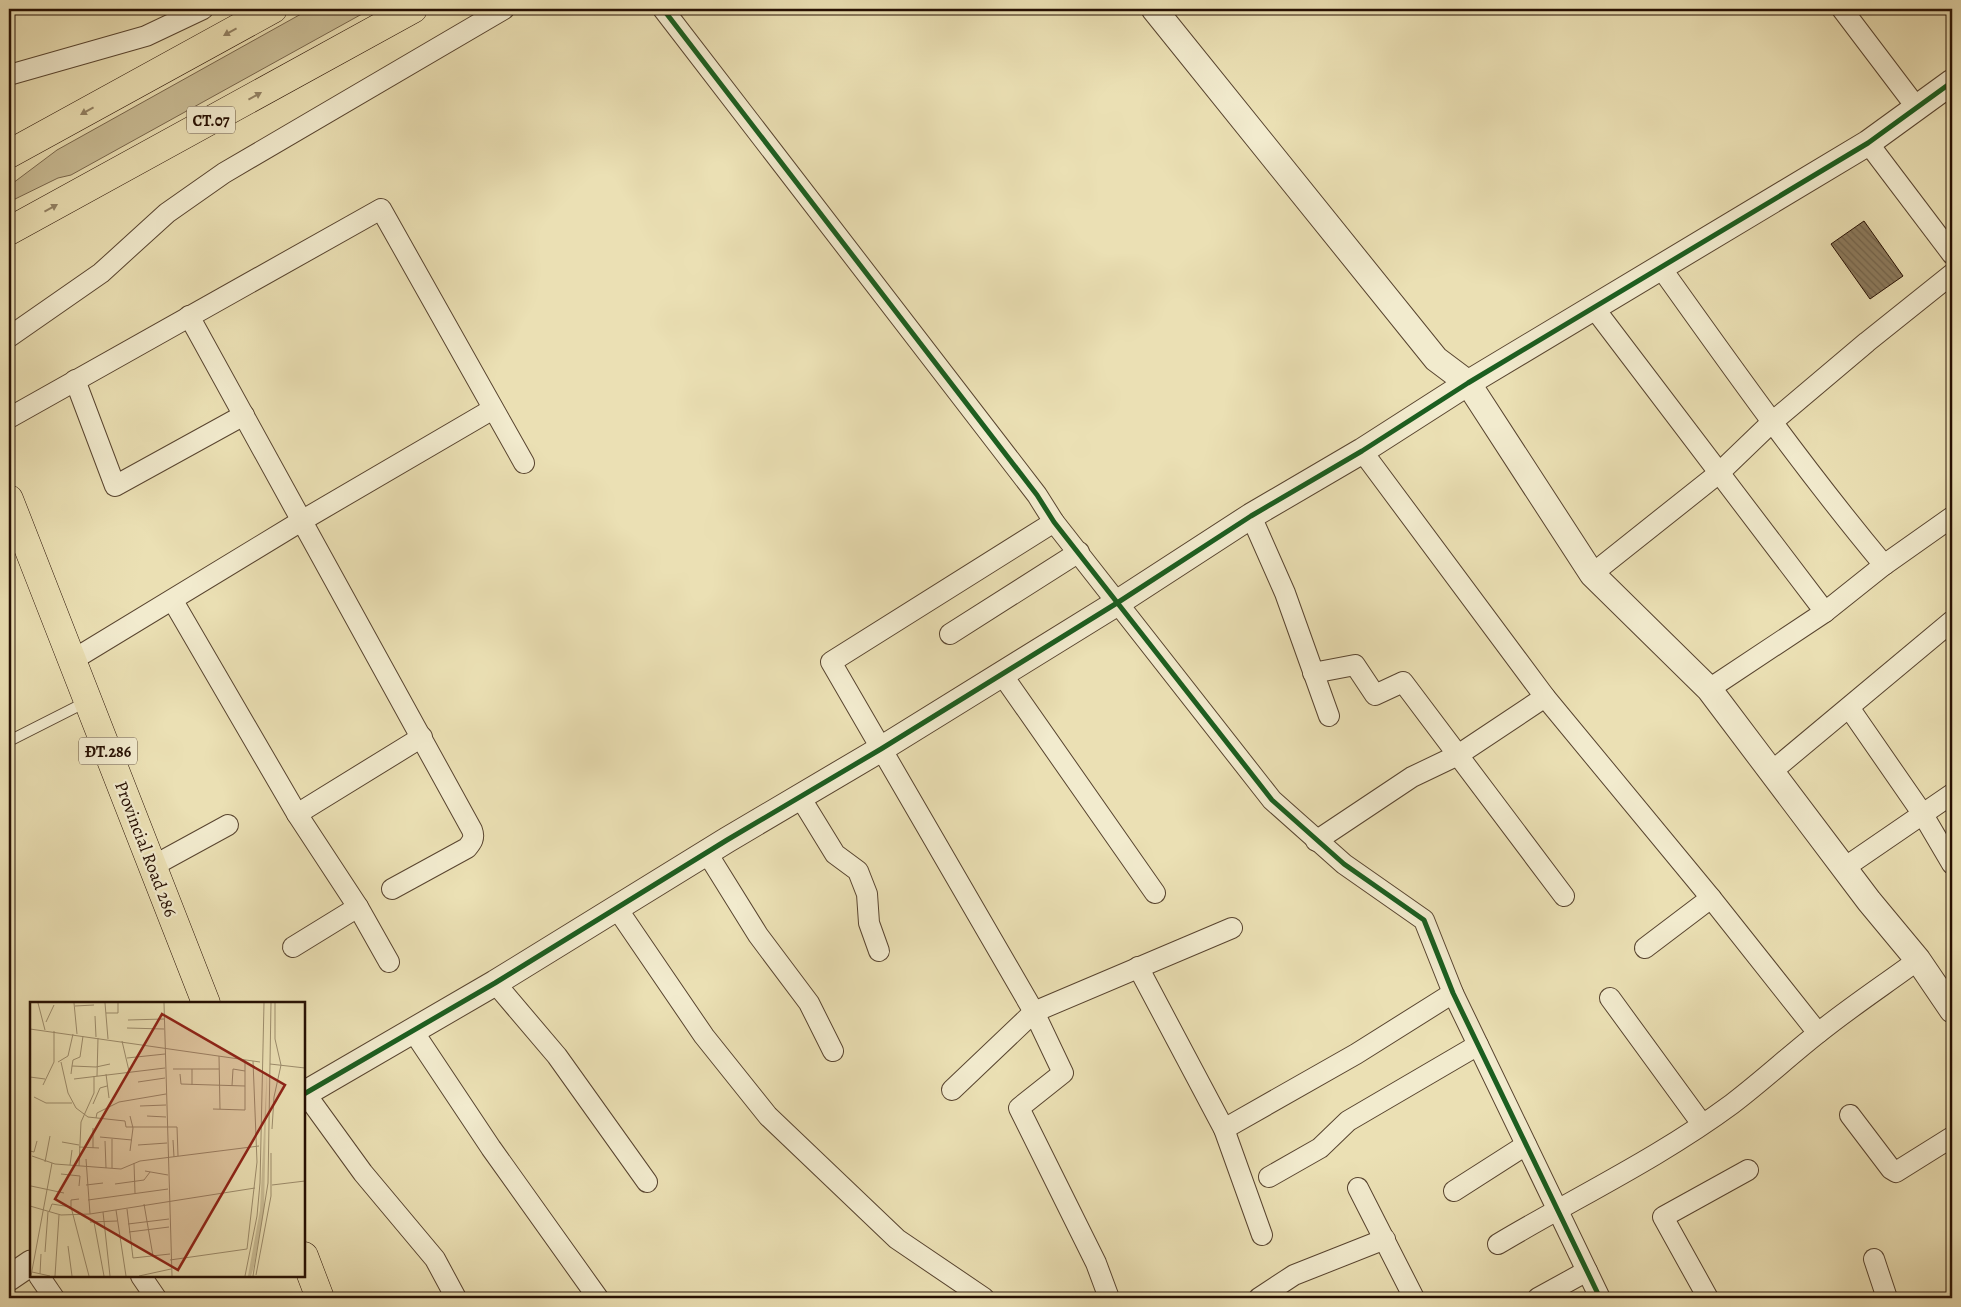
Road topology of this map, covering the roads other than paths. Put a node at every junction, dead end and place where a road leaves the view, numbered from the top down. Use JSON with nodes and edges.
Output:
{"nodes":[{"id":1,"x":203,"y":9,"type":"edge"},
{"id":2,"x":272,"y":9,"type":"edge"},
{"id":3,"x":413,"y":9,"type":"edge"},
{"id":4,"x":504,"y":9,"type":"edge"},
{"id":5,"x":663,"y":9,"type":"edge"},
{"id":6,"x":1154,"y":9,"type":"edge"},
{"id":7,"x":1842,"y":9,"type":"edge"},
{"id":8,"x":9,"y":75,"type":"edge"},
{"id":9,"x":1952,"y":82,"type":"edge"},
{"id":10,"x":1917,"y":108,"type":"junction"},
{"id":11,"x":1868,"y":143,"type":"junction"},
{"id":12,"x":9,"y":154,"type":"edge"},
{"id":13,"x":9,"y":231,"type":"edge"},
{"id":14,"x":1952,"y":254,"type":"edge"},
{"id":15,"x":1661,"y":268,"type":"junction"},
{"id":16,"x":1952,"y":274,"type":"edge"},
{"id":17,"x":1594,"y":308,"type":"junction"},
{"id":18,"x":190,"y":316,"type":"junction"},
{"id":19,"x":9,"y":338,"type":"edge"},
{"id":20,"x":75,"y":380,"type":"junction"},
{"id":21,"x":1468,"y":382,"type":"junction"},
{"id":22,"x":493,"y":409,"type":"junction"},
{"id":23,"x":244,"y":415,"type":"junction"},
{"id":24,"x":9,"y":418,"type":"edge"},
{"id":25,"x":1771,"y":423,"type":"junction"},
{"id":26,"x":1362,"y":451,"type":"junction"},
{"id":27,"x":524,"y":463,"type":"dead end"},
{"id":28,"x":1719,"y":473,"type":"junction"},
{"id":29,"x":9,"y":499,"type":"edge"},
{"id":30,"x":1251,"y":516,"type":"junction"},
{"id":31,"x":1952,"y":517,"type":"edge"},
{"id":32,"x":302,"y":520,"type":"junction"},
{"id":33,"x":1054,"y":522,"type":"junction"},
{"id":34,"x":1079,"y":552,"type":"junction"},
{"id":35,"x":1884,"y":565,"type":"junction"},
{"id":36,"x":1592,"y":574,"type":"junction"},
{"id":37,"x":173,"y":601,"type":"junction"},
{"id":38,"x":1117,"y":602,"type":"junction"},
{"id":39,"x":1824,"y":612,"type":"junction"},
{"id":40,"x":1952,"y":622,"type":"edge"},
{"id":41,"x":950,"y":634,"type":"dead end"},
{"id":42,"x":71,"y":661,"type":"junction"},
{"id":43,"x":1001,"y":673,"type":"junction"},
{"id":44,"x":1314,"y":673,"type":"junction"},
{"id":45,"x":1709,"y":689,"type":"junction"},
{"id":46,"x":1545,"y":697,"type":"junction"},
{"id":47,"x":88,"y":701,"type":"junction"},
{"id":48,"x":1850,"y":709,"type":"junction"},
{"id":49,"x":1329,"y":716,"type":"dead end"},
{"id":50,"x":422,"y":737,"type":"junction"},
{"id":51,"x":9,"y":742,"type":"edge"},
{"id":52,"x":881,"y":749,"type":"junction"},
{"id":53,"x":1458,"y":755,"type":"junction"},
{"id":54,"x":1772,"y":772,"type":"junction"},
{"id":55,"x":1952,"y":794,"type":"edge"},
{"id":56,"x":800,"y":797,"type":"junction"},
{"id":57,"x":1922,"y":813,"type":"junction"},
{"id":58,"x":298,"y":814,"type":"junction"},
{"id":59,"x":228,"y":825,"type":"dead end"},
{"id":60,"x":1316,"y":841,"type":"junction"},
{"id":61,"x":707,"y":853,"type":"junction"},
{"id":62,"x":1952,"y":864,"type":"edge"},
{"id":63,"x":153,"y":866,"type":"junction"},
{"id":64,"x":1844,"y":868,"type":"junction"},
{"id":65,"x":392,"y":889,"type":"dead end"},
{"id":66,"x":1155,"y":893,"type":"dead end"},
{"id":67,"x":1564,"y":896,"type":"dead end"},
{"id":68,"x":1711,"y":898,"type":"junction"},
{"id":69,"x":358,"y":907,"type":"junction"},
{"id":70,"x":618,"y":910,"type":"junction"},
{"id":71,"x":1232,"y":928,"type":"dead end"},
{"id":72,"x":293,"y":946,"type":"dead end"},
{"id":73,"x":1645,"y":948,"type":"dead end"},
{"id":74,"x":879,"y":951,"type":"dead end"},
{"id":75,"x":1918,"y":960,"type":"junction"},
{"id":76,"x":389,"y":962,"type":"dead end"},
{"id":77,"x":1138,"y":967,"type":"junction"},
{"id":78,"x":495,"y":983,"type":"junction"},
{"id":79,"x":1453,"y":993,"type":"junction"},
{"id":80,"x":1610,"y":998,"type":"dead end"},
{"id":81,"x":206,"y":1002,"type":"edge"},
{"id":82,"x":1952,"y":1010,"type":"edge"},
{"id":83,"x":1034,"y":1012,"type":"junction"},
{"id":84,"x":413,"y":1031,"type":"junction"},
{"id":85,"x":1818,"y":1033,"type":"junction"},
{"id":86,"x":1478,"y":1045,"type":"junction"},
{"id":87,"x":833,"y":1051,"type":"dead end"},
{"id":88,"x":952,"y":1090,"type":"dead end"},
{"id":89,"x":305,"y":1092,"type":"edge"},
{"id":90,"x":305,"y":1094,"type":"edge"},
{"id":91,"x":1850,"y":1115,"type":"dead end"},
{"id":92,"x":1702,"y":1124,"type":"junction"},
{"id":93,"x":1224,"y":1130,"type":"junction"},
{"id":94,"x":1952,"y":1139,"type":"edge"},
{"id":95,"x":1526,"y":1145,"type":"junction"},
{"id":96,"x":1748,"y":1170,"type":"dead end"},
{"id":97,"x":1270,"y":1177,"type":"dead end"},
{"id":98,"x":647,"y":1182,"type":"dead end"},
{"id":99,"x":1358,"y":1188,"type":"dead end"},
{"id":100,"x":1454,"y":1191,"type":"dead end"},
{"id":101,"x":1557,"y":1208,"type":"junction"},
{"id":102,"x":1262,"y":1235,"type":"dead end"},
{"id":103,"x":1385,"y":1239,"type":"junction"},
{"id":104,"x":1498,"y":1244,"type":"dead end"},
{"id":105,"x":305,"y":1259,"type":"edge"},
{"id":106,"x":1874,"y":1259,"type":"dead end"},
{"id":107,"x":30,"y":1265,"type":"edge"},
{"id":108,"x":1586,"y":1271,"type":"junction"},
{"id":109,"x":41,"y":1277,"type":"edge"},
{"id":110,"x":143,"y":1277,"type":"edge"},
{"id":111,"x":9,"y":1278,"type":"edge"},
{"id":112,"x":54,"y":1298,"type":"edge"},
{"id":113,"x":156,"y":1298,"type":"edge"},
{"id":114,"x":320,"y":1298,"type":"edge"},
{"id":115,"x":456,"y":1298,"type":"edge"},
{"id":116,"x":598,"y":1298,"type":"edge"},
{"id":117,"x":984,"y":1298,"type":"edge"},
{"id":118,"x":1109,"y":1298,"type":"edge"},
{"id":119,"x":1259,"y":1298,"type":"edge"},
{"id":120,"x":1414,"y":1298,"type":"edge"},
{"id":121,"x":1538,"y":1298,"type":"edge"},
{"id":122,"x":1600,"y":1298,"type":"edge"},
{"id":123,"x":1708,"y":1298,"type":"edge"},
{"id":124,"x":1887,"y":1298,"type":"edge"}],
"edges":[{"from":1,"to":8,"type":"street"},
{"from":2,"to":12,"type":"main road","one_way":true},
{"from":13,"to":3,"type":"main road","number":"CT.07","one_way":true},
{"from":4,"to":19,"type":"street"},
{"from":5,"to":33,"type":"street"},
{"from":6,"to":21,"type":"street"},
{"from":7,"to":10,"type":"street"},
{"from":9,"to":10,"type":"street"},
{"from":10,"to":11,"type":"street"},
{"from":11,"to":14,"type":"street"},
{"from":11,"to":15,"type":"street"},
{"from":15,"to":17,"type":"street"},
{"from":15,"to":25,"type":"street"},
{"from":16,"to":25,"type":"street"},
{"from":17,"to":21,"type":"street"},
{"from":17,"to":28,"type":"street"},
{"from":18,"to":20,"type":"street"},
{"from":18,"to":22,"type":"street"},
{"from":18,"to":23,"type":"street"},
{"from":20,"to":23,"type":"street"},
{"from":20,"to":24,"type":"street"},
{"from":21,"to":26,"type":"street"},
{"from":21,"to":36,"type":"street"},
{"from":22,"to":27,"type":"street"},
{"from":22,"to":32,"type":"street"},
{"from":23,"to":32,"type":"street"},
{"from":25,"to":28,"type":"street"},
{"from":25,"to":35,"type":"street"},
{"from":26,"to":30,"type":"street"},
{"from":26,"to":46,"type":"street"},
{"from":28,"to":36,"type":"street"},
{"from":28,"to":39,"type":"street"},
{"from":29,"to":42,"type":"main road","name":"Provincial Road 286","number":"ĐT.286"},
{"from":30,"to":38,"type":"street"},
{"from":30,"to":44,"type":"street"},
{"from":31,"to":35,"type":"street"},
{"from":32,"to":37,"type":"street"},
{"from":32,"to":50,"type":"street"},
{"from":33,"to":34,"type":"street"},
{"from":33,"to":52,"type":"street"},
{"from":34,"to":38,"type":"street"},
{"from":34,"to":41,"type":"street"},
{"from":35,"to":39,"type":"street"},
{"from":36,"to":45,"type":"street"},
{"from":37,"to":42,"type":"street"},
{"from":37,"to":58,"type":"street"},
{"from":38,"to":43,"type":"street"},
{"from":38,"to":60,"type":"street"},
{"from":39,"to":45,"type":"street"},
{"from":40,"to":48,"type":"street"},
{"from":42,"to":47,"type":"main road","name":"Provincial Road 286","number":"ĐT.286"},
{"from":43,"to":52,"type":"street"},
{"from":43,"to":66,"type":"street"},
{"from":44,"to":49,"type":"street"},
{"from":44,"to":53,"type":"street"},
{"from":45,"to":54,"type":"street"},
{"from":46,"to":53,"type":"street"},
{"from":46,"to":68,"type":"street"},
{"from":47,"to":51,"type":"lane"},
{"from":47,"to":63,"type":"main road","name":"Provincial Road 286","number":"ĐT.286"},
{"from":48,"to":54,"type":"street"},
{"from":48,"to":57,"type":"street"},
{"from":50,"to":58,"type":"street"},
{"from":50,"to":65,"type":"street"},
{"from":52,"to":56,"type":"street"},
{"from":52,"to":83,"type":"street"},
{"from":53,"to":60,"type":"street"},
{"from":53,"to":67,"type":"street"},
{"from":54,"to":64,"type":"street"},
{"from":55,"to":57,"type":"street"},
{"from":56,"to":61,"type":"street"},
{"from":56,"to":74,"type":"street"},
{"from":57,"to":62,"type":"street"},
{"from":57,"to":64,"type":"street"},
{"from":58,"to":69,"type":"street"},
{"from":59,"to":63,"type":"street"},
{"from":60,"to":79,"type":"street"},
{"from":61,"to":70,"type":"street"},
{"from":61,"to":87,"type":"street"},
{"from":63,"to":81,"type":"main road","name":"Provincial Road 286","number":"ĐT.286"},
{"from":64,"to":75,"type":"street"},
{"from":68,"to":73,"type":"street"},
{"from":68,"to":85,"type":"street"},
{"from":69,"to":72,"type":"street"},
{"from":69,"to":76,"type":"street"},
{"from":70,"to":78,"type":"street"},
{"from":70,"to":117,"type":"street"},
{"from":71,"to":77,"type":"street"},
{"from":75,"to":82,"type":"street"},
{"from":75,"to":85,"type":"street"},
{"from":77,"to":83,"type":"street"},
{"from":77,"to":93,"type":"street"},
{"from":78,"to":84,"type":"street"},
{"from":78,"to":98,"type":"street"},
{"from":79,"to":86,"type":"street"},
{"from":79,"to":93,"type":"street"},
{"from":80,"to":92,"type":"street"},
{"from":83,"to":88,"type":"street"},
{"from":83,"to":118,"type":"street"},
{"from":84,"to":89,"type":"street"},
{"from":84,"to":116,"type":"street"},
{"from":85,"to":92,"type":"street"},
{"from":86,"to":95,"type":"street"},
{"from":86,"to":97,"type":"street"},
{"from":90,"to":115,"type":"street"},
{"from":91,"to":94,"type":"street"},
{"from":92,"to":101,"type":"street"},
{"from":93,"to":102,"type":"street"},
{"from":95,"to":100,"type":"street"},
{"from":95,"to":101,"type":"street"},
{"from":96,"to":123,"type":"street"},
{"from":99,"to":103,"type":"street"},
{"from":101,"to":104,"type":"street"},
{"from":101,"to":108,"type":"street"},
{"from":103,"to":119,"type":"street"},
{"from":103,"to":120,"type":"street"},
{"from":105,"to":114,"type":"main road"},
{"from":106,"to":124,"type":"street"},
{"from":107,"to":111,"type":"street"},
{"from":108,"to":121,"type":"street"},
{"from":108,"to":122,"type":"street"},
{"from":109,"to":112,"type":"street"},
{"from":110,"to":113,"type":"street"}]}
